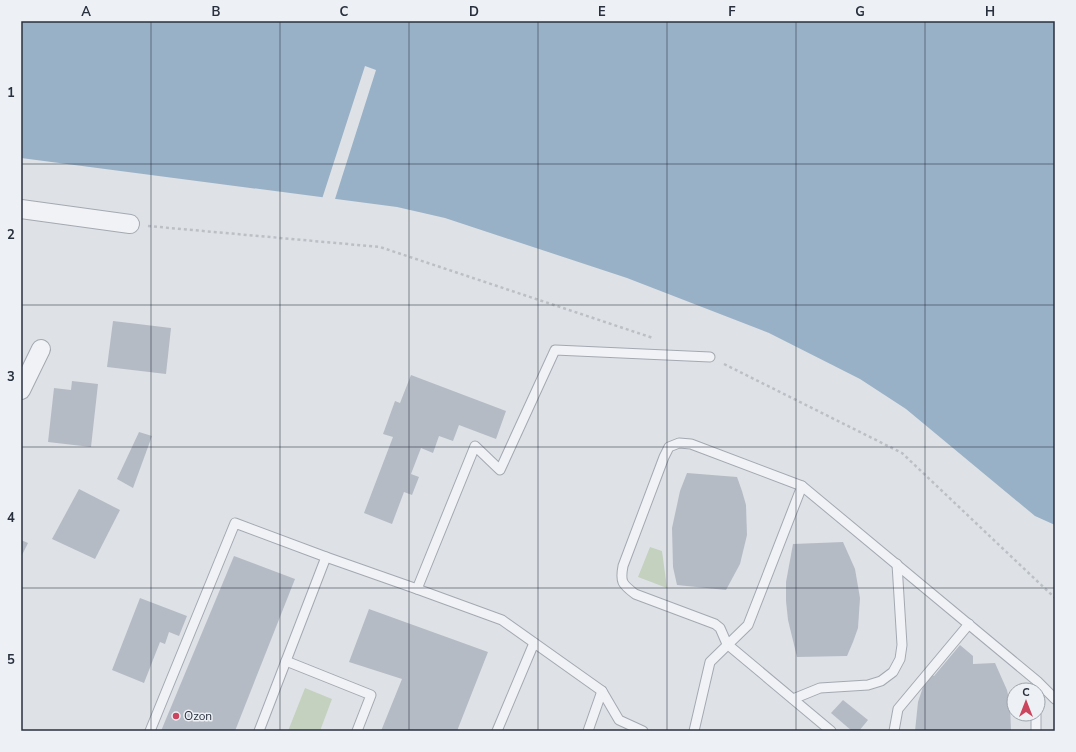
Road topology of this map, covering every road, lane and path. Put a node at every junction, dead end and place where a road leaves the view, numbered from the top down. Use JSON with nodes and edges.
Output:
{"nodes":[{"id":1,"x":21,"y":210,"type":"edge"},
{"id":2,"x":130,"y":224,"type":"dead end"},
{"id":3,"x":41,"y":349,"type":"dead end"},
{"id":4,"x":710,"y":357,"type":"dead end"},
{"id":5,"x":21,"y":390,"type":"edge"},
{"id":6,"x":802,"y":486,"type":"junction"},
{"id":7,"x":326,"y":558,"type":"junction"},
{"id":8,"x":897,"y":564,"type":"junction"},
{"id":9,"x":417,"y":589,"type":"junction"},
{"id":10,"x":969,"y":624,"type":"junction"},
{"id":11,"x":534,"y":643,"type":"junction"},
{"id":12,"x":728,"y":644,"type":"junction"},
{"id":13,"x":286,"y":661,"type":"junction"},
{"id":14,"x":1034,"y":682,"type":"edge"},
{"id":15,"x":602,"y":692,"type":"junction"},
{"id":16,"x":1046,"y":692,"type":"edge"},
{"id":17,"x":793,"y":699,"type":"junction"},
{"id":18,"x":1055,"y":699,"type":"edge"},
{"id":19,"x":150,"y":731,"type":"edge"},
{"id":20,"x":259,"y":731,"type":"edge"},
{"id":21,"x":357,"y":731,"type":"edge"},
{"id":22,"x":497,"y":731,"type":"edge"},
{"id":23,"x":588,"y":731,"type":"edge"},
{"id":24,"x":643,"y":731,"type":"edge"},
{"id":25,"x":694,"y":731,"type":"edge"},
{"id":26,"x":831,"y":731,"type":"edge"},
{"id":27,"x":894,"y":731,"type":"edge"}],
"edges":[{"from":1,"to":2,"type":"street"},
{"from":3,"to":5,"type":"street"},
{"from":4,"to":9,"type":"lane"},
{"from":6,"to":8,"type":"lane"},
{"from":6,"to":12,"type":"lane"},
{"from":6,"to":12,"type":"lane"},
{"from":7,"to":9,"type":"lane"},
{"from":7,"to":13,"type":"lane"},
{"from":7,"to":19,"type":"lane"},
{"from":8,"to":10,"type":"lane"},
{"from":8,"to":17,"type":"lane"},
{"from":9,"to":11,"type":"lane"},
{"from":10,"to":14,"type":"lane"},
{"from":10,"to":27,"type":"lane"},
{"from":11,"to":15,"type":"lane"},
{"from":11,"to":22,"type":"lane"},
{"from":12,"to":17,"type":"lane"},
{"from":12,"to":25,"type":"lane"},
{"from":13,"to":20,"type":"lane"},
{"from":13,"to":21,"type":"lane"},
{"from":15,"to":23,"type":"lane"},
{"from":15,"to":24,"type":"lane"},
{"from":16,"to":18,"type":"lane"},
{"from":17,"to":26,"type":"lane"}]}
